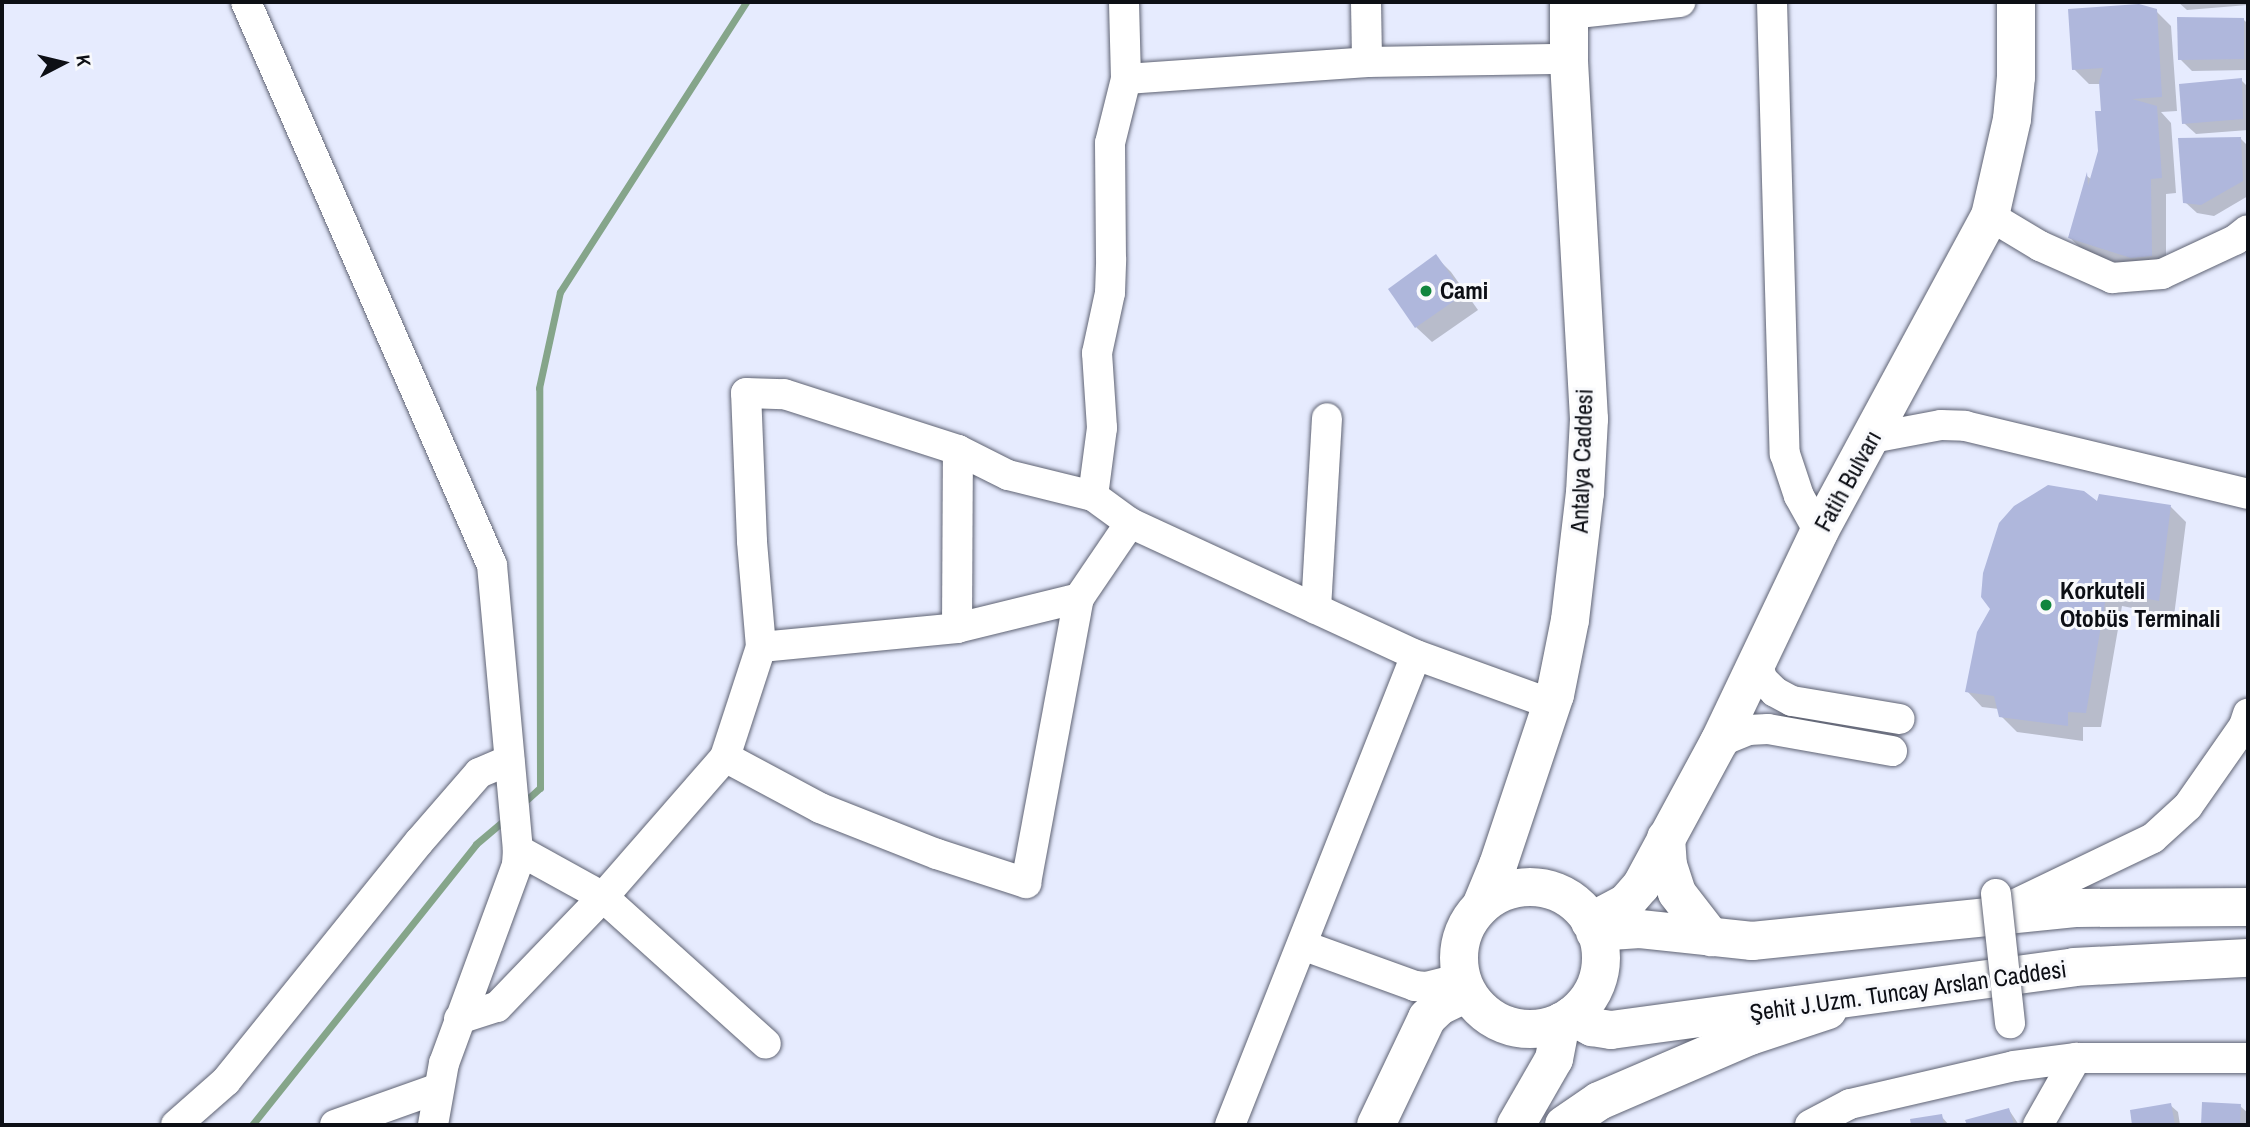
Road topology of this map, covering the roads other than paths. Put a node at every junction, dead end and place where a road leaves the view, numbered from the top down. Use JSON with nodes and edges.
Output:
{"nodes":[{"id":1,"x":246,"y":2,"type":"edge"},
{"id":2,"x":1124,"y":2,"type":"edge"},
{"id":3,"x":1366,"y":2,"type":"edge"},
{"id":4,"x":1680,"y":2,"type":"edge"},
{"id":5,"x":1772,"y":2,"type":"edge"},
{"id":6,"x":2016,"y":2,"type":"edge"},
{"id":7,"x":1569,"y":8,"type":"edge"},
{"id":8,"x":1569,"y":59,"type":"junction"},
{"id":9,"x":1367,"y":62,"type":"junction"},
{"id":10,"x":1126,"y":79,"type":"junction"},
{"id":11,"x":1990,"y":216,"type":"junction"},
{"id":12,"x":2248,"y":230,"type":"edge"},
{"id":13,"x":1327,"y":418,"type":"dead end"},
{"id":14,"x":1872,"y":438,"type":"junction"},
{"id":15,"x":958,"y":450,"type":"junction"},
{"id":16,"x":2248,"y":494,"type":"edge"},
{"id":17,"x":1093,"y":496,"type":"junction"},
{"id":18,"x":1130,"y":523,"type":"junction"},
{"id":19,"x":1819,"y":532,"type":"junction"},
{"id":20,"x":1079,"y":598,"type":"junction"},
{"id":21,"x":1316,"y":609,"type":"junction"},
{"id":22,"x":957,"y":628,"type":"junction"},
{"id":23,"x":761,"y":647,"type":"junction"},
{"id":24,"x":1416,"y":655,"type":"junction"},
{"id":25,"x":1757,"y":659,"type":"junction"},
{"id":26,"x":1551,"y":704,"type":"junction"},
{"id":27,"x":2248,"y":714,"type":"edge"},
{"id":28,"x":1899,"y":719,"type":"dead end"},
{"id":29,"x":1719,"y":742,"type":"junction"},
{"id":30,"x":1892,"y":751,"type":"dead end"},
{"id":31,"x":725,"y":757,"type":"junction"},
{"id":32,"x":510,"y":766,"type":"junction"},
{"id":33,"x":1666,"y":838,"type":"junction"},
{"id":34,"x":519,"y":844,"type":"junction"},
{"id":35,"x":603,"y":897,"type":"junction"},
{"id":36,"x":1481,"y":906,"type":"junction"},
{"id":37,"x":1990,"y":906,"type":"junction"},
{"id":38,"x":2248,"y":906,"type":"edge"},
{"id":39,"x":1593,"y":927,"type":"junction"},
{"id":40,"x":1711,"y":937,"type":"junction"},
{"id":41,"x":1301,"y":945,"type":"junction"},
{"id":42,"x":2248,"y":958,"type":"edge"},
{"id":43,"x":1464,"y":985,"type":"junction"},
{"id":44,"x":1872,"y":995,"type":"junction"},
{"id":45,"x":459,"y":1019,"type":"junction"},
{"id":46,"x":1566,"y":1019,"type":"junction"},
{"id":47,"x":2010,"y":1023,"type":"dead end"},
{"id":48,"x":766,"y":1044,"type":"dead end"},
{"id":49,"x":2076,"y":1058,"type":"junction"},
{"id":50,"x":2248,"y":1058,"type":"edge"},
{"id":51,"x":439,"y":1088,"type":"junction"},
{"id":52,"x":176,"y":1125,"type":"edge"},
{"id":53,"x":335,"y":1125,"type":"edge"},
{"id":54,"x":433,"y":1125,"type":"edge"},
{"id":55,"x":1230,"y":1125,"type":"edge"},
{"id":56,"x":1376,"y":1125,"type":"edge"},
{"id":57,"x":1516,"y":1125,"type":"edge"},
{"id":58,"x":1564,"y":1125,"type":"edge"},
{"id":59,"x":1810,"y":1125,"type":"edge"},
{"id":60,"x":2038,"y":1125,"type":"edge"}],
"edges":[{"from":1,"to":32,"type":"street"},
{"from":2,"to":10,"type":"street"},
{"from":3,"to":9,"type":"street"},
{"from":4,"to":7,"type":"street"},
{"from":5,"to":19,"type":"street"},
{"from":6,"to":11,"type":"main road","name":"Fatih Bulvarı"},
{"from":7,"to":8,"type":"main road","name":"Antalya Caddesi"},
{"from":8,"to":9,"type":"street"},
{"from":8,"to":26,"type":"main road","name":"Antalya Caddesi"},
{"from":9,"to":10,"type":"street"},
{"from":10,"to":17,"type":"street"},
{"from":11,"to":12,"type":"street"},
{"from":11,"to":14,"type":"main road","name":"Fatih Bulvarı"},
{"from":13,"to":21,"type":"street"},
{"from":14,"to":16,"type":"street"},
{"from":14,"to":19,"type":"main road","name":"Fatih Bulvarı"},
{"from":15,"to":17,"type":"street"},
{"from":15,"to":22,"type":"street"},
{"from":15,"to":23,"type":"street"},
{"from":17,"to":18,"type":"street"},
{"from":18,"to":20,"type":"street"},
{"from":18,"to":21,"type":"street"},
{"from":19,"to":25,"type":"main road","name":"Fatih Bulvarı"},
{"from":20,"to":22,"type":"street"},
{"from":20,"to":31,"type":"street"},
{"from":21,"to":24,"type":"street"},
{"from":22,"to":23,"type":"street"},
{"from":23,"to":31,"type":"street"},
{"from":24,"to":26,"type":"street"},
{"from":24,"to":41,"type":"street"},
{"from":25,"to":28,"type":"street"},
{"from":25,"to":29,"type":"main road","name":"Fatih Bulvarı"},
{"from":26,"to":36,"type":"main road","name":"Antalya Caddesi"},
{"from":27,"to":37,"type":"street"},
{"from":29,"to":30,"type":"street"},
{"from":29,"to":33,"type":"main road","name":"Fatih Bulvarı"},
{"from":31,"to":35,"type":"street"},
{"from":32,"to":34,"type":"street"},
{"from":32,"to":52,"type":"street"},
{"from":33,"to":39,"type":"main road","name":"Fatih Bulvarı"},
{"from":33,"to":40,"type":"main road"},
{"from":34,"to":35,"type":"street"},
{"from":34,"to":45,"type":"street"},
{"from":35,"to":45,"type":"street"},
{"from":35,"to":48,"type":"street"},
{"from":36,"to":39,"type":"main road"},
{"from":36,"to":43,"type":"main road"},
{"from":37,"to":38,"type":"main road"},
{"from":37,"to":40,"type":"main road"},
{"from":37,"to":47,"type":"street","bridge":true},
{"from":39,"to":40,"type":"main road"},
{"from":39,"to":46,"type":"main road"},
{"from":41,"to":43,"type":"street"},
{"from":41,"to":55,"type":"street"},
{"from":42,"to":44,"type":"main road","name":"Şehit J.Uzm. Tuncay Arslan Caddesi"},
{"from":43,"to":46,"type":"main road"},
{"from":43,"to":56,"type":"main road"},
{"from":44,"to":46,"type":"main road","name":"Şehit J.Uzm. Tuncay Arslan Caddesi"},
{"from":44,"to":58,"type":"main road"},
{"from":45,"to":51,"type":"street"},
{"from":46,"to":57,"type":"main road"},
{"from":49,"to":50,"type":"street"},
{"from":49,"to":59,"type":"street"},
{"from":49,"to":60,"type":"street"},
{"from":51,"to":53,"type":"street"},
{"from":51,"to":54,"type":"street"}]}
